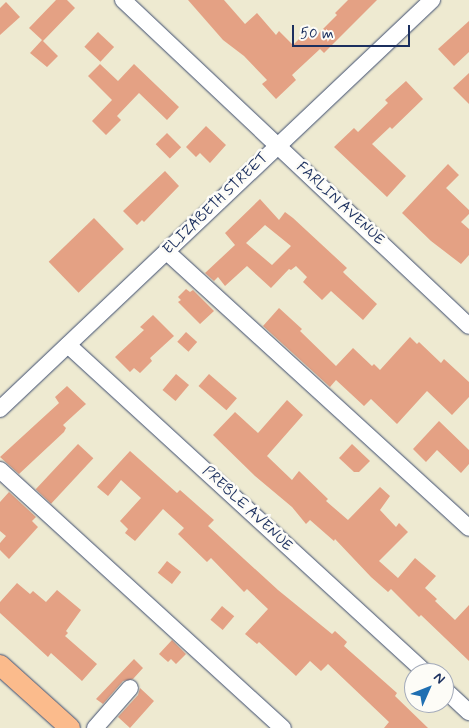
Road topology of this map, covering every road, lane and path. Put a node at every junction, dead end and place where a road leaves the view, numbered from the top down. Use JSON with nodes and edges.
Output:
{"nodes":[{"id":1,"x":123,"y":0,"type":"edge"},
{"id":2,"x":432,"y":0,"type":"edge"},
{"id":3,"x":277,"y":145,"type":"junction"},
{"id":4,"x":167,"y":252,"type":"junction"},
{"id":5,"x":469,"y":326,"type":"edge"},
{"id":6,"x":68,"y":345,"type":"junction"},
{"id":7,"x":0,"y":409,"type":"edge"},
{"id":8,"x":0,"y":470,"type":"edge"},
{"id":9,"x":469,"y":528,"type":"edge"},
{"id":10,"x":415,"y":663,"type":"edge"},
{"id":11,"x":0,"y":665,"type":"edge"},
{"id":12,"x":130,"y":688,"type":"dead end"},
{"id":13,"x":454,"y":698,"type":"edge"},
{"id":14,"x":469,"y":712,"type":"edge"},
{"id":15,"x":70,"y":728,"type":"edge"},
{"id":16,"x":95,"y":728,"type":"edge"},
{"id":17,"x":283,"y":728,"type":"edge"}],
"edges":[{"from":1,"to":3,"type":"street","name":"FARLIN AVENUE"},
{"from":2,"to":3,"type":"street","name":"ELIZABETH STREET"},
{"from":3,"to":4,"type":"street","name":"ELIZABETH STREET"},
{"from":3,"to":5,"type":"street","name":"FARLIN AVENUE"},
{"from":4,"to":6,"type":"street","name":"ELIZABETH STREET"},
{"from":4,"to":9,"type":"street"},
{"from":6,"to":7,"type":"street","name":"ELIZABETH STREET"},
{"from":6,"to":10,"type":"street","name":"PREBLE AVENUE"},
{"from":8,"to":17,"type":"street"},
{"from":11,"to":15,"type":"main road"},
{"from":12,"to":16,"type":"street"},
{"from":13,"to":14,"type":"street"}]}
